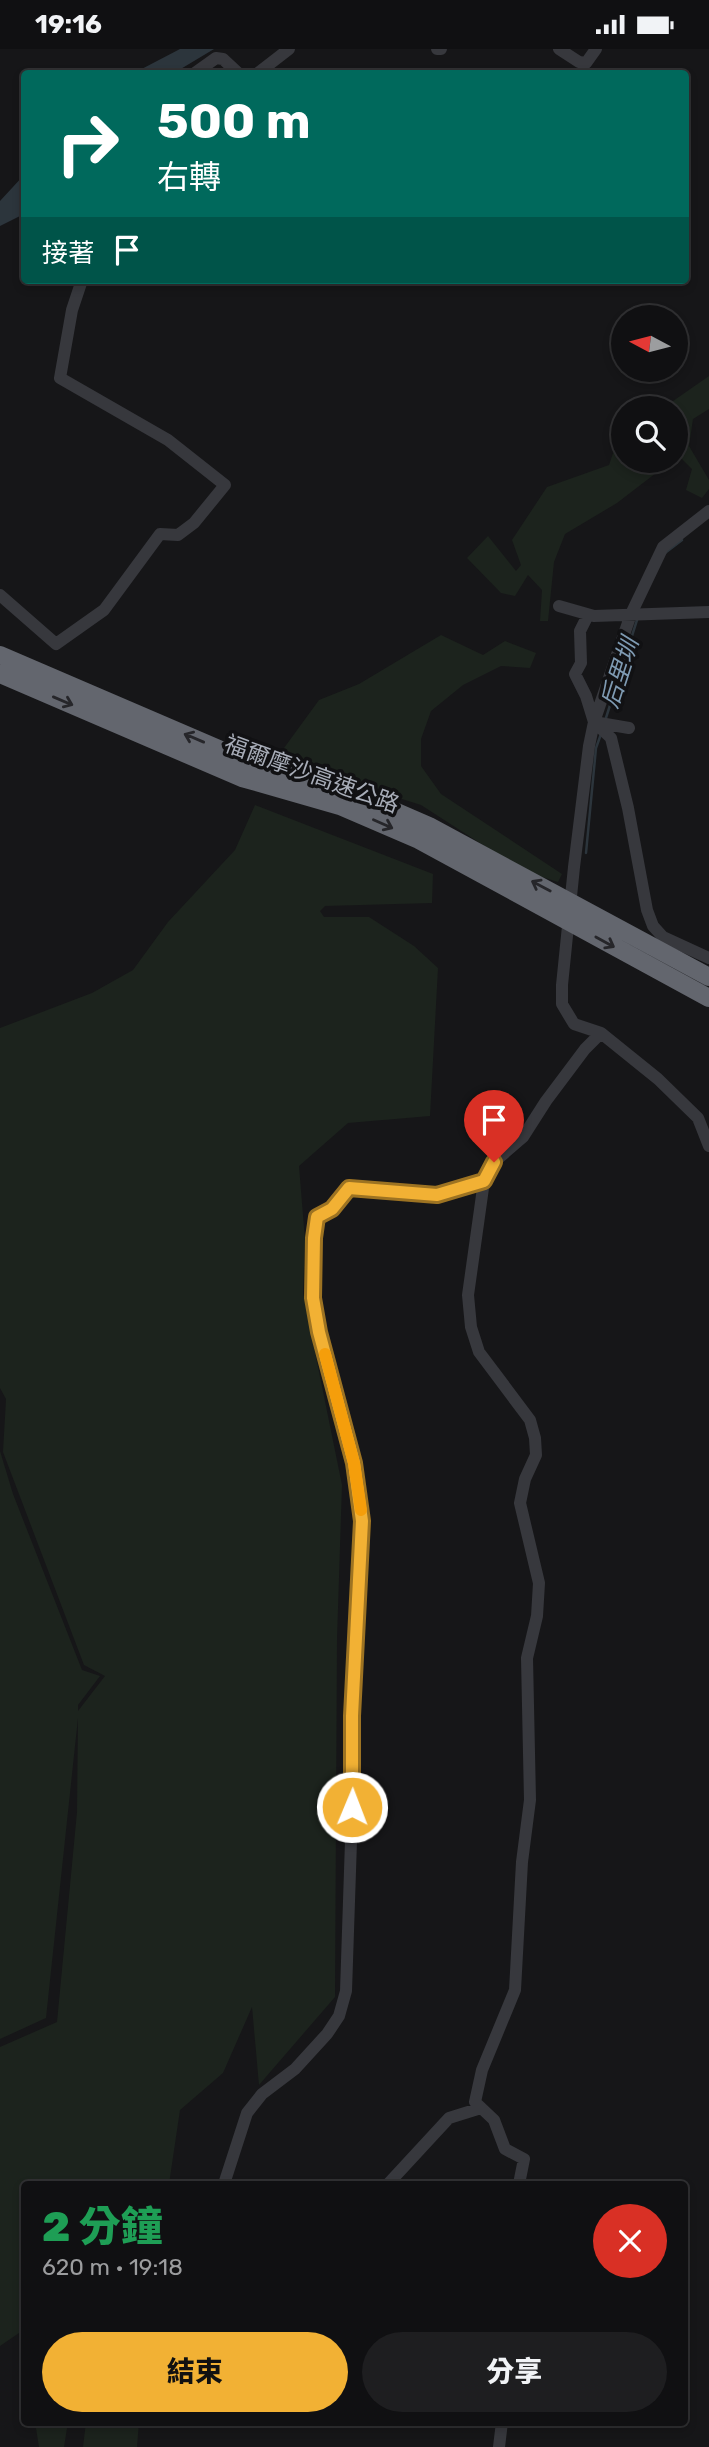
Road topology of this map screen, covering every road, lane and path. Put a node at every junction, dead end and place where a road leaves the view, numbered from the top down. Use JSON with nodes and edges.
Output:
{"nodes":[{"id":1,"x":289,"y":49,"type":"edge"},
{"id":2,"x":559,"y":49,"type":"edge"},
{"id":3,"x":596,"y":49,"type":"edge"},
{"id":4,"x":199,"y":70,"type":"edge"},
{"id":5,"x":235,"y":70,"type":"edge"},
{"id":6,"x":262,"y":70,"type":"edge"},
{"id":7,"x":81,"y":284,"type":"edge"},
{"id":8,"x":709,"y":511,"type":"edge"},
{"id":9,"x":0,"y":595,"type":"edge"},
{"id":10,"x":559,"y":607,"type":"dead end"},
{"id":11,"x":709,"y":612,"type":"edge"},
{"id":12,"x":631,"y":614,"type":"junction"},
{"id":13,"x":588,"y":615,"type":"junction"},
{"id":14,"x":0,"y":655,"type":"edge"},
{"id":15,"x":0,"y":674,"type":"edge"},
{"id":16,"x":594,"y":722,"type":"junction"},
{"id":17,"x":629,"y":728,"type":"dead end"},
{"id":18,"x":709,"y":958,"type":"edge"},
{"id":19,"x":709,"y":977,"type":"edge"},
{"id":20,"x":709,"y":998,"type":"edge"},
{"id":21,"x":601,"y":1033,"type":"junction"},
{"id":22,"x":709,"y":1146,"type":"edge"},
{"id":23,"x":484,"y":1181,"type":"junction"},
{"id":24,"x":481,"y":2108,"type":"junction"},
{"id":25,"x":225,"y":2181,"type":"edge"},
{"id":26,"x":391,"y":2181,"type":"edge"},
{"id":27,"x":520,"y":2181,"type":"edge"},
{"id":28,"x":502,"y":2426,"type":"edge"},
{"id":29,"x":499,"y":2447,"type":"edge"}],
"edges":[{"from":1,"to":6,"type":"street"},
{"from":2,"to":3,"type":"street"},
{"from":4,"to":5,"type":"street"},
{"from":7,"to":9,"type":"street"},
{"from":8,"to":12,"type":"street"},
{"from":10,"to":13,"type":"street"},
{"from":11,"to":12,"type":"street"},
{"from":12,"to":13,"type":"street"},
{"from":12,"to":16,"type":"street"},
{"from":13,"to":16,"type":"street"},
{"from":19,"to":14,"type":"highway","name":"福爾摩沙高速公路","one_way":true},
{"from":15,"to":20,"type":"highway","name":"福爾摩沙高速公路","one_way":true},
{"from":16,"to":17,"type":"street"},
{"from":16,"to":18,"type":"street"},
{"from":16,"to":21,"type":"street"},
{"from":21,"to":22,"type":"street"},
{"from":21,"to":23,"type":"street"},
{"from":23,"to":24,"type":"street"},
{"from":23,"to":25,"type":"street"},
{"from":24,"to":26,"type":"street"},
{"from":24,"to":27,"type":"street"},
{"from":28,"to":29,"type":"street"}]}
